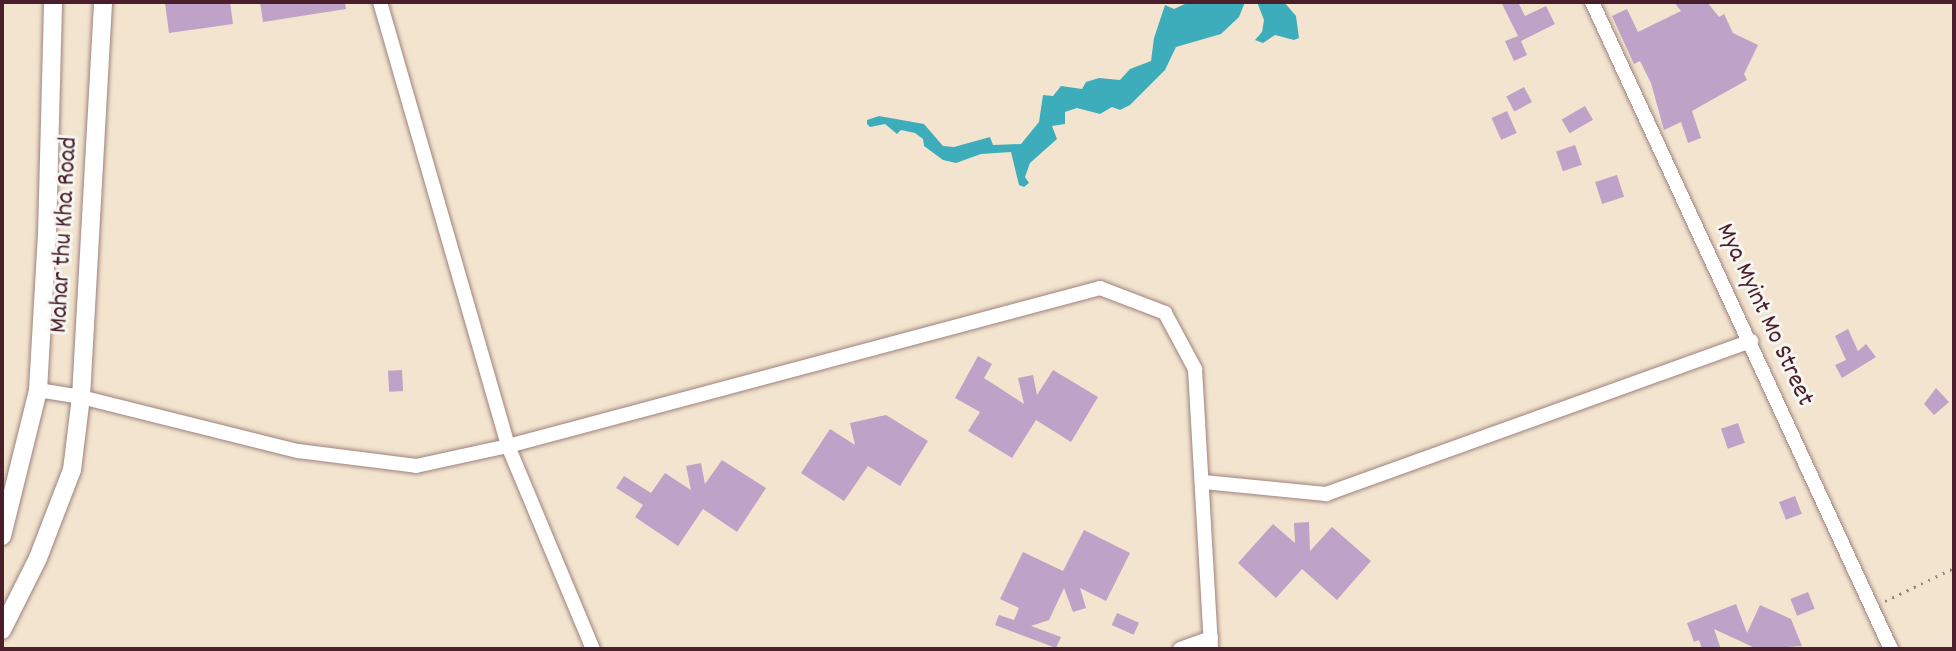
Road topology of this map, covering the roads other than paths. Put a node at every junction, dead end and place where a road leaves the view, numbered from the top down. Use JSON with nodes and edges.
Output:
{"nodes":[{"id":1,"x":53,"y":2,"type":"edge"},
{"id":2,"x":103,"y":2,"type":"edge"},
{"id":3,"x":380,"y":2,"type":"edge"},
{"id":4,"x":1592,"y":2,"type":"edge"},
{"id":5,"x":1751,"y":341,"type":"junction"},
{"id":6,"x":38,"y":390,"type":"junction"},
{"id":7,"x":81,"y":397,"type":"junction"},
{"id":8,"x":508,"y":446,"type":"junction"},
{"id":9,"x":1203,"y":482,"type":"junction"},
{"id":10,"x":2,"y":536,"type":"edge"},
{"id":11,"x":2,"y":630,"type":"edge"},
{"id":12,"x":1211,"y":644,"type":"edge"},
{"id":13,"x":593,"y":649,"type":"edge"},
{"id":14,"x":1180,"y":649,"type":"edge"},
{"id":15,"x":1891,"y":649,"type":"edge"}],
"edges":[{"from":1,"to":6,"type":"main road"},
{"from":2,"to":7,"type":"main road","name":"Mahar thu Kha Road"},
{"from":3,"to":8,"type":"street"},
{"from":4,"to":5,"type":"street","name":"Mya Myint Mo Street"},
{"from":5,"to":9,"type":"street"},
{"from":5,"to":15,"type":"street","name":"Mya Myint Mo Street"},
{"from":6,"to":7,"type":"street"},
{"from":6,"to":10,"type":"main road"},
{"from":7,"to":8,"type":"street"},
{"from":7,"to":11,"type":"main road","name":"Mahar thu Kha Road"},
{"from":8,"to":9,"type":"street"},
{"from":8,"to":13,"type":"street"},
{"from":9,"to":12,"type":"street"},
{"from":12,"to":14,"type":"street"}]}
